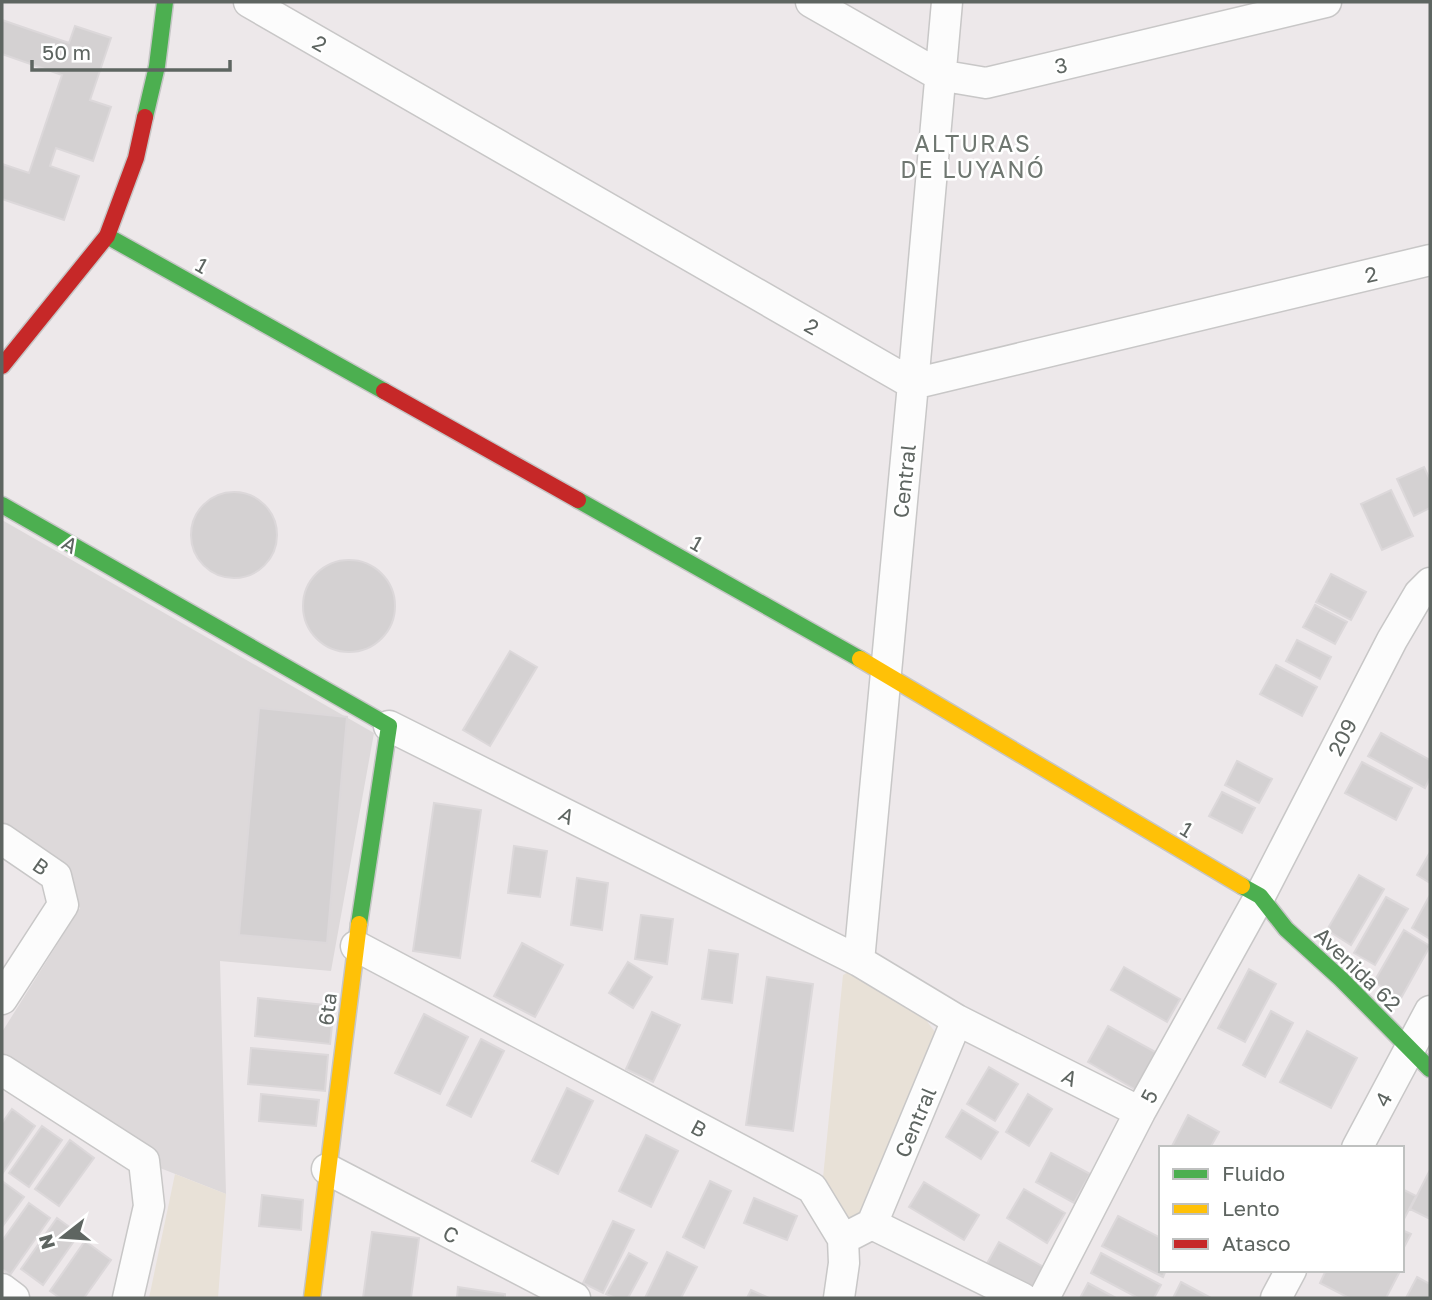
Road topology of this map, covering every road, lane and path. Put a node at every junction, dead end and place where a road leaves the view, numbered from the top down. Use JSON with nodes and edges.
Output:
{"nodes":[{"id":1,"x":165,"y":2,"type":"edge"},
{"id":2,"x":249,"y":2,"type":"edge"},
{"id":3,"x":811,"y":2,"type":"edge"},
{"id":4,"x":947,"y":2,"type":"edge"},
{"id":5,"x":1326,"y":2,"type":"edge"},
{"id":6,"x":939,"y":75,"type":"junction"},
{"id":7,"x":107,"y":236,"type":"junction"},
{"id":8,"x":1430,"y":260,"type":"edge"},
{"id":9,"x":2,"y":366,"type":"edge"},
{"id":10,"x":914,"y":384,"type":"junction"},
{"id":11,"x":2,"y":505,"type":"edge"},
{"id":12,"x":1430,"y":583,"type":"edge"},
{"id":13,"x":885,"y":673,"type":"junction"},
{"id":14,"x":389,"y":726,"type":"junction"},
{"id":15,"x":2,"y":839,"type":"edge"},
{"id":16,"x":1260,"y":897,"type":"junction"},
{"id":17,"x":356,"y":946,"type":"junction"},
{"id":18,"x":859,"y":961,"type":"junction"},
{"id":19,"x":2,"y":999,"type":"edge"},
{"id":20,"x":1430,"y":1011,"type":"edge"},
{"id":21,"x":957,"y":1020,"type":"junction"},
{"id":22,"x":1420,"y":1059,"type":"edge"},
{"id":23,"x":2,"y":1070,"type":"edge"},
{"id":24,"x":1140,"y":1112,"type":"junction"},
{"id":25,"x":1358,"y":1146,"type":"edge"},
{"id":26,"x":327,"y":1169,"type":"junction"},
{"id":27,"x":872,"y":1224,"type":"junction"},
{"id":28,"x":843,"y":1240,"type":"junction"},
{"id":29,"x":1290,"y":1272,"type":"edge"},
{"id":30,"x":2,"y":1289,"type":"edge"},
{"id":31,"x":14,"y":1298,"type":"edge"},
{"id":32,"x":128,"y":1298,"type":"edge"},
{"id":33,"x":312,"y":1298,"type":"edge"},
{"id":34,"x":575,"y":1298,"type":"edge"},
{"id":35,"x":839,"y":1298,"type":"edge"},
{"id":36,"x":1022,"y":1298,"type":"edge"},
{"id":37,"x":1044,"y":1298,"type":"edge"},
{"id":38,"x":1276,"y":1298,"type":"edge"}],
"edges":[{"from":1,"to":7,"type":"street"},
{"from":2,"to":10,"type":"street","name":"2"},
{"from":3,"to":6,"type":"street","name":"3"},
{"from":4,"to":6,"type":"street","name":"Central"},
{"from":5,"to":6,"type":"street","name":"3"},
{"from":6,"to":10,"type":"street","name":"Central"},
{"from":7,"to":9,"type":"street"},
{"from":7,"to":13,"type":"street","name":"1"},
{"from":8,"to":10,"type":"street","name":"2"},
{"from":10,"to":13,"type":"street","name":"Central"},
{"from":11,"to":14,"type":"street","name":"A"},
{"from":12,"to":16,"type":"street","name":"209"},
{"from":13,"to":16,"type":"street","name":"1"},
{"from":13,"to":18,"type":"street","name":"Central"},
{"from":14,"to":17,"type":"street","name":"6ta"},
{"from":14,"to":18,"type":"street","name":"A"},
{"from":15,"to":19,"type":"street","name":"B"},
{"from":16,"to":22,"type":"street","name":"Avenida 62"},
{"from":16,"to":24,"type":"street","name":"5"},
{"from":17,"to":26,"type":"street","name":"6ta"},
{"from":17,"to":28,"type":"street","name":"B"},
{"from":18,"to":21,"type":"street","name":"A"},
{"from":20,"to":22,"type":"street","name":"4"},
{"from":21,"to":24,"type":"street","name":"A"},
{"from":21,"to":27,"type":"street","name":"Central"},
{"from":22,"to":25,"type":"street","name":"4"},
{"from":23,"to":32,"type":"street"},
{"from":24,"to":37,"type":"street","name":"5"},
{"from":26,"to":33,"type":"street","name":"6ta"},
{"from":26,"to":34,"type":"street","name":"C"},
{"from":27,"to":28,"type":"street"},
{"from":27,"to":36,"type":"street"},
{"from":28,"to":35,"type":"street"},
{"from":29,"to":38,"type":"street"},
{"from":30,"to":31,"type":"street"}]}
